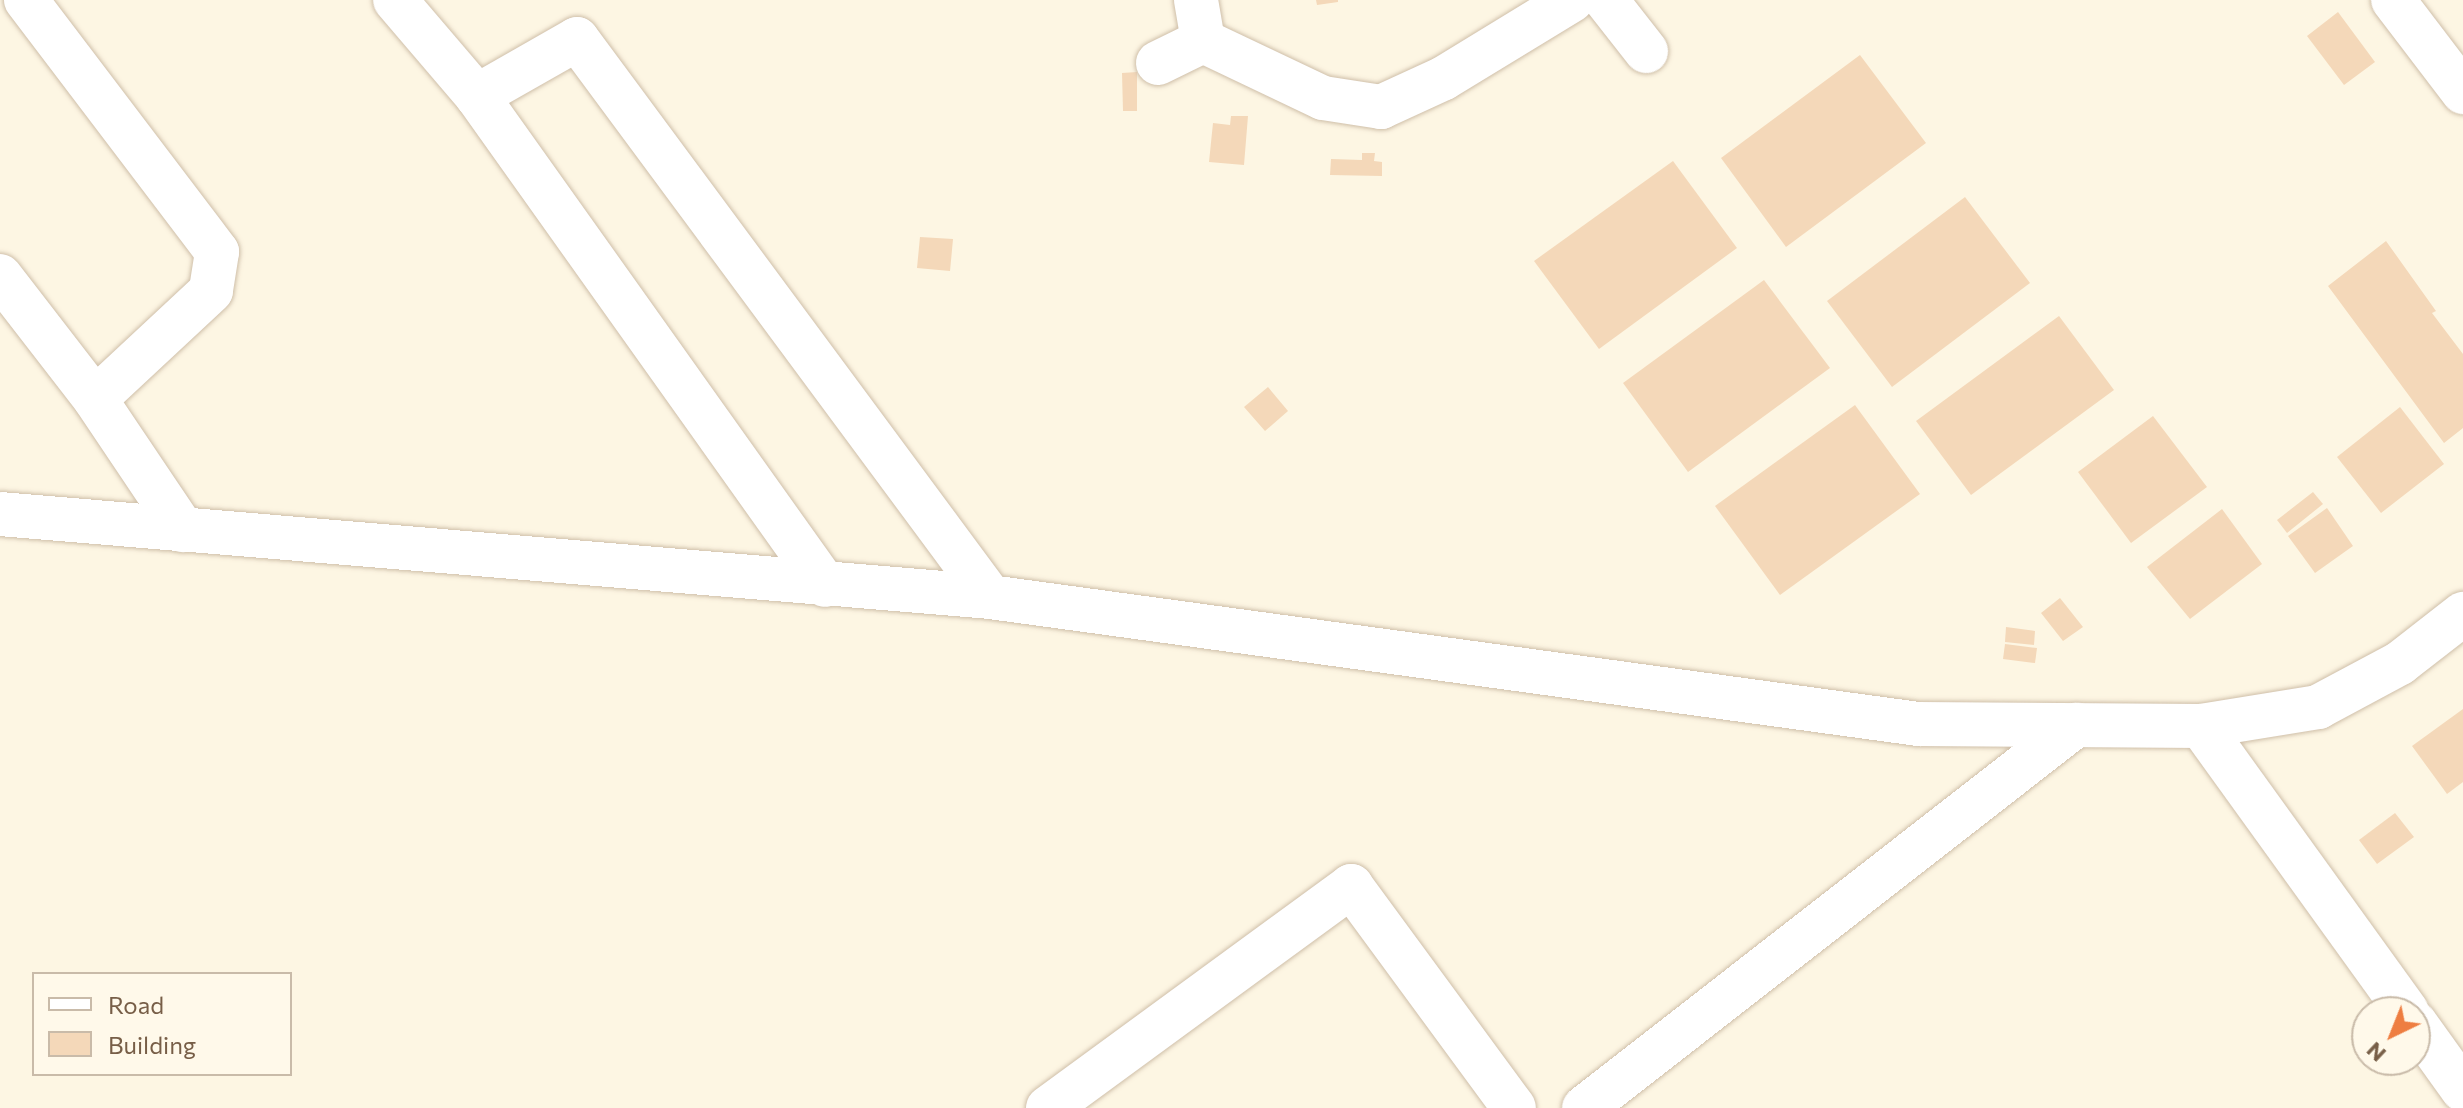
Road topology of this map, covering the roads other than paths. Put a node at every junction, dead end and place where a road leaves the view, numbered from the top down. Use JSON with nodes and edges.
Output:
{"nodes":[{"id":1,"x":26,"y":0,"type":"edge"},
{"id":2,"x":395,"y":0,"type":"edge"},
{"id":3,"x":1572,"y":0,"type":"edge"},
{"id":4,"x":1606,"y":0,"type":"edge"},
{"id":5,"x":2393,"y":0,"type":"edge"},
{"id":6,"x":1200,"y":20,"type":"edge"},
{"id":7,"x":1646,"y":51,"type":"dead end"},
{"id":8,"x":1158,"y":63,"type":"dead end"},
{"id":9,"x":2463,"y":92,"type":"edge"},
{"id":10,"x":477,"y":96,"type":"junction"},
{"id":11,"x":0,"y":276,"type":"edge"},
{"id":12,"x":95,"y":399,"type":"junction"},
{"id":13,"x":0,"y":514,"type":"edge"},
{"id":14,"x":183,"y":530,"type":"junction"},
{"id":15,"x":825,"y":585,"type":"junction"},
{"id":16,"x":990,"y":597,"type":"junction"},
{"id":17,"x":2463,"y":614,"type":"edge"},
{"id":18,"x":2076,"y":725,"type":"junction"},
{"id":19,"x":2201,"y":726,"type":"junction"},
{"id":20,"x":2395,"y":996,"type":"edge"},
{"id":21,"x":2431,"y":1045,"type":"edge"},
{"id":22,"x":2463,"y":1090,"type":"edge"},
{"id":23,"x":1048,"y":1108,"type":"edge"},
{"id":24,"x":1514,"y":1108,"type":"edge"},
{"id":25,"x":1584,"y":1108,"type":"edge"}],
"edges":[{"from":1,"to":12,"type":"street"},
{"from":2,"to":10,"type":"street"},
{"from":3,"to":6,"type":"street"},
{"from":4,"to":7,"type":"street"},
{"from":5,"to":9,"type":"street"},
{"from":6,"to":8,"type":"street"},
{"from":10,"to":15,"type":"street"},
{"from":10,"to":16,"type":"street"},
{"from":11,"to":12,"type":"street"},
{"from":12,"to":14,"type":"street"},
{"from":13,"to":14,"type":"street"},
{"from":14,"to":15,"type":"street"},
{"from":15,"to":16,"type":"street"},
{"from":16,"to":18,"type":"street"},
{"from":17,"to":19,"type":"street"},
{"from":18,"to":19,"type":"street"},
{"from":18,"to":25,"type":"street"},
{"from":19,"to":20,"type":"street"},
{"from":21,"to":22,"type":"street"},
{"from":23,"to":24,"type":"street"}]}
